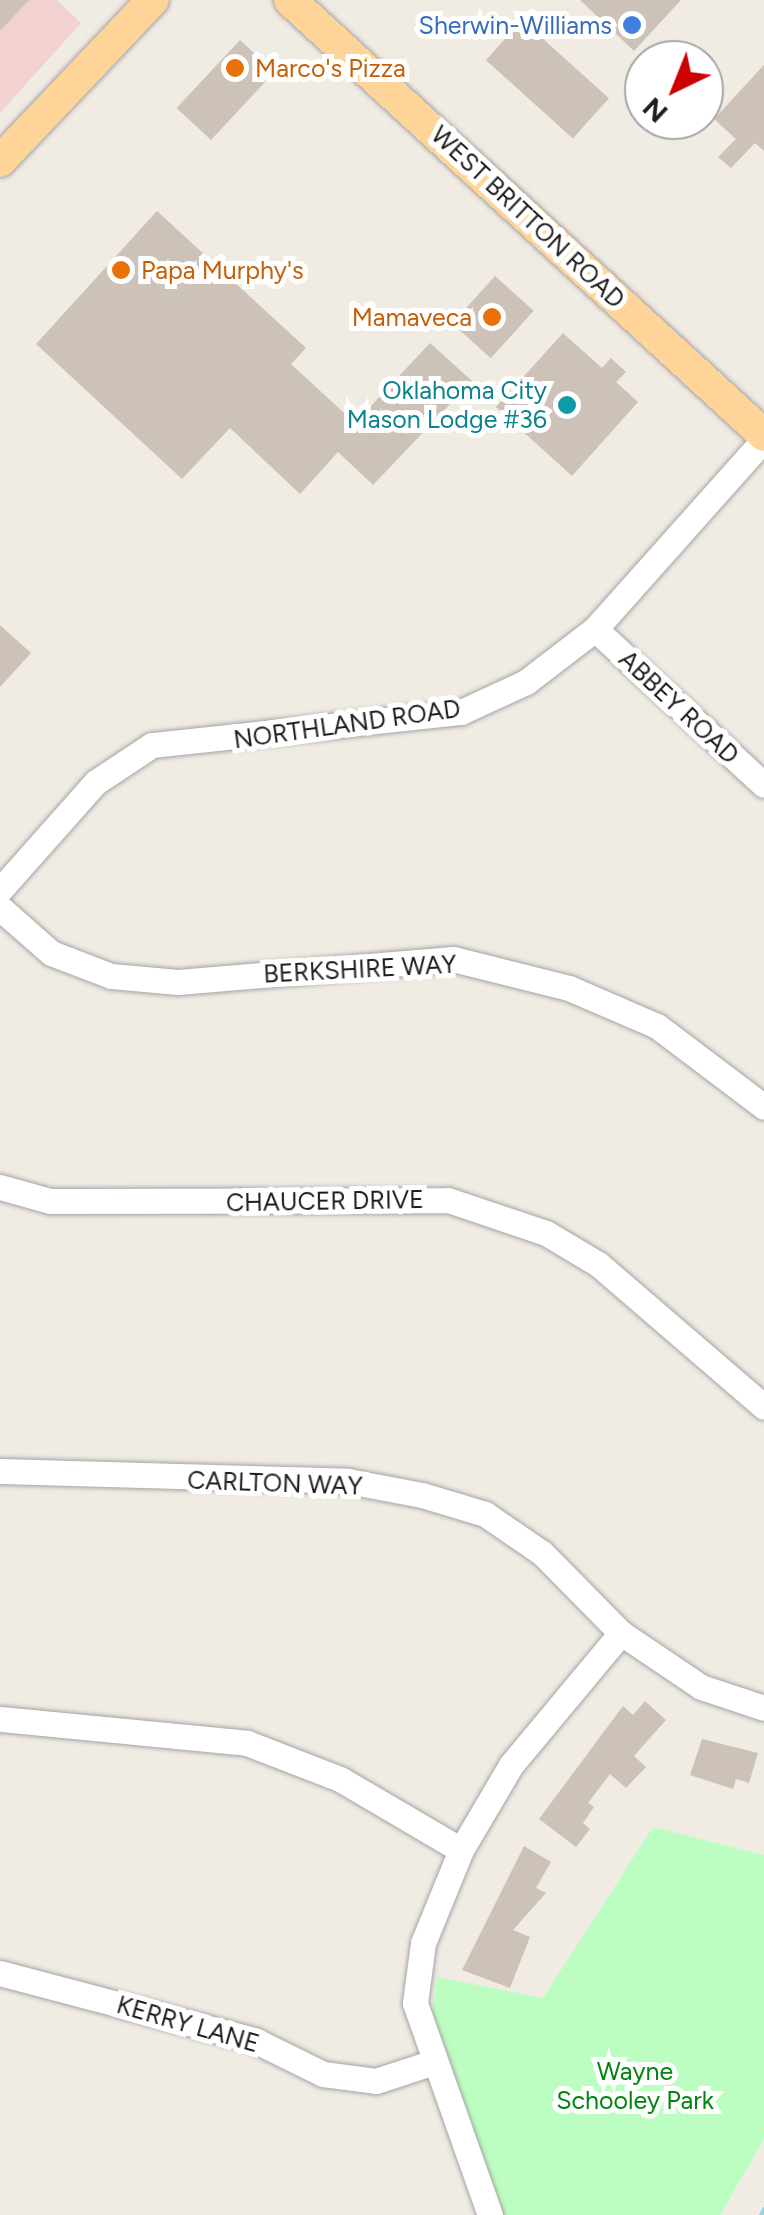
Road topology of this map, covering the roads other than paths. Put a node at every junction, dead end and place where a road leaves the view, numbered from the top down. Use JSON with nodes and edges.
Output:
{"nodes":[{"id":1,"x":153,"y":0,"type":"edge"},
{"id":2,"x":290,"y":0,"type":"edge"},
{"id":3,"x":0,"y":160,"type":"edge"},
{"id":4,"x":764,"y":437,"type":"edge"},
{"id":5,"x":595,"y":630,"type":"junction"},
{"id":6,"x":764,"y":785,"type":"edge"},
{"id":7,"x":0,"y":890,"type":"edge"},
{"id":8,"x":0,"y":908,"type":"edge"},
{"id":9,"x":764,"y":1107,"type":"edge"},
{"id":10,"x":0,"y":1187,"type":"edge"},
{"id":11,"x":764,"y":1408,"type":"edge"},
{"id":12,"x":0,"y":1471,"type":"edge"},
{"id":13,"x":620,"y":1633,"type":"junction"},
{"id":14,"x":764,"y":1708,"type":"edge"},
{"id":15,"x":0,"y":1718,"type":"edge"},
{"id":16,"x":460,"y":1850,"type":"junction"},
{"id":17,"x":0,"y":1973,"type":"edge"},
{"id":18,"x":431,"y":2063,"type":"junction"},
{"id":19,"x":490,"y":2215,"type":"edge"}],
"edges":[{"from":1,"to":3,"type":"main road"},
{"from":2,"to":4,"type":"main road","name":"WEST BRITTON ROAD"},
{"from":4,"to":5,"type":"street","name":"NORTHLAND ROAD"},
{"from":5,"to":6,"type":"street","name":"ABBEY ROAD"},
{"from":5,"to":7,"type":"street","name":"NORTHLAND ROAD"},
{"from":8,"to":9,"type":"street","name":"BERKSHIRE WAY"},
{"from":10,"to":11,"type":"street","name":"CHAUCER DRIVE"},
{"from":12,"to":13,"type":"street","name":"CARLTON WAY"},
{"from":13,"to":14,"type":"street","name":"CARLTON WAY"},
{"from":13,"to":16,"type":"street"},
{"from":15,"to":16,"type":"street"},
{"from":16,"to":18,"type":"street"},
{"from":17,"to":18,"type":"street","name":"KERRY LANE"},
{"from":18,"to":19,"type":"street"}]}
